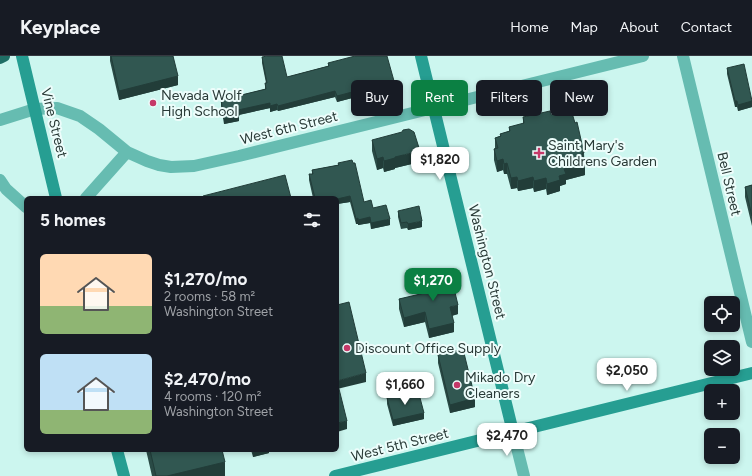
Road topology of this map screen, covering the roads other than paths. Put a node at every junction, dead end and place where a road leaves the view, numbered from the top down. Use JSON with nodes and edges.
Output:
{"nodes":[{"id":1,"x":4,"y":56,"type":"edge"},
{"id":2,"x":22,"y":56,"type":"edge"},
{"id":3,"x":421,"y":56,"type":"edge"},
{"id":4,"x":644,"y":56,"type":"edge"},
{"id":5,"x":683,"y":56,"type":"edge"},
{"id":6,"x":0,"y":58,"type":"edge"},
{"id":7,"x":427,"y":80,"type":"edge"},
{"id":8,"x":468,"y":99,"type":"edge"},
{"id":9,"x":411,"y":113,"type":"edge"},
{"id":10,"x":435,"y":116,"type":"edge"},
{"id":11,"x":0,"y":120,"type":"edge"},
{"id":12,"x":127,"y":152,"type":"junction"},
{"id":13,"x":0,"y":180,"type":"edge"},
{"id":14,"x":56,"y":196,"type":"edge"},
{"id":15,"x":88,"y":196,"type":"edge"},
{"id":16,"x":24,"y":205,"type":"edge"},
{"id":17,"x":752,"y":342,"type":"edge"},
{"id":18,"x":752,"y":373,"type":"edge"},
{"id":19,"x":513,"y":432,"type":"junction"},
{"id":20,"x":118,"y":452,"type":"edge"},
{"id":21,"x":124,"y":476,"type":"edge"},
{"id":22,"x":335,"y":476,"type":"edge"},
{"id":23,"x":524,"y":476,"type":"edge"}],
"edges":[{"from":1,"to":6,"type":"highway"},
{"from":2,"to":14,"type":"street","name":"Vine Street","bridge":true},
{"from":3,"to":7,"type":"street","name":"Washington Street"},
{"from":4,"to":8,"type":"street","name":"West 6th Street"},
{"from":5,"to":17,"type":"street","name":"Bell Street"},
{"from":9,"to":12,"type":"street","name":"West 6th Street"},
{"from":10,"to":19,"type":"street","name":"Washington Street"},
{"from":11,"to":12,"type":"street","name":"West 6th Street"},
{"from":12,"to":15,"type":"street"},
{"from":13,"to":16,"type":"street"},
{"from":18,"to":19,"type":"street","name":"West 5th Street"},
{"from":19,"to":22,"type":"street","name":"West 5th Street"},
{"from":19,"to":23,"type":"street","name":"Washington Street"},
{"from":20,"to":21,"type":"street"}]}
